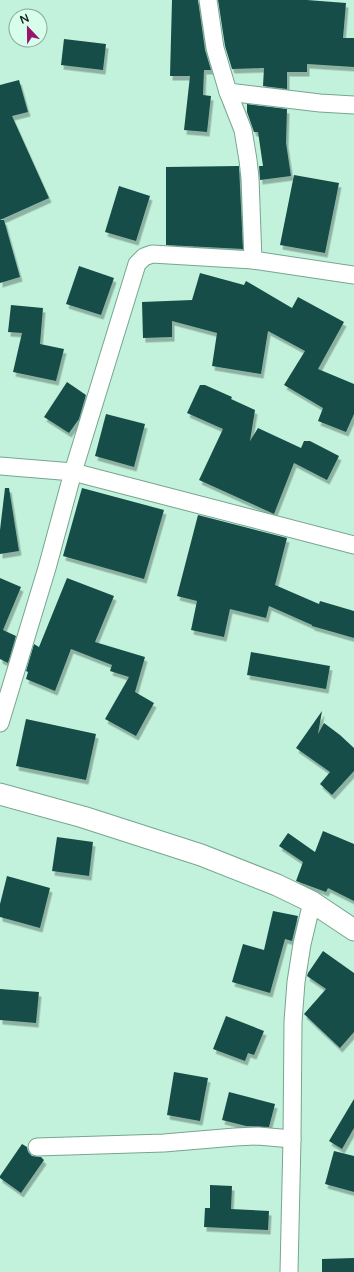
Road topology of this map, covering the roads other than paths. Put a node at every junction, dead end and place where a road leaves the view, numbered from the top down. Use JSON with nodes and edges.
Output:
{"nodes":[{"id":1,"x":208,"y":0,"type":"edge"},
{"id":2,"x":228,"y":92,"type":"junction"},
{"id":3,"x":354,"y":105,"type":"edge"},
{"id":4,"x":253,"y":260,"type":"junction"},
{"id":5,"x":354,"y":275,"type":"edge"},
{"id":6,"x":0,"y":466,"type":"edge"},
{"id":7,"x":73,"y":472,"type":"junction"},
{"id":8,"x":354,"y":545,"type":"edge"},
{"id":9,"x":0,"y":722,"type":"edge"},
{"id":10,"x":0,"y":794,"type":"edge"},
{"id":11,"x":312,"y":902,"type":"junction"},
{"id":12,"x":354,"y":930,"type":"edge"},
{"id":13,"x":292,"y":1139,"type":"junction"},
{"id":14,"x":37,"y":1147,"type":"dead end"},
{"id":15,"x":289,"y":1272,"type":"edge"}],
"edges":[{"from":1,"to":2,"type":"street"},
{"from":2,"to":3,"type":"street"},
{"from":2,"to":4,"type":"street"},
{"from":4,"to":5,"type":"street"},
{"from":4,"to":7,"type":"street"},
{"from":6,"to":7,"type":"street"},
{"from":7,"to":8,"type":"street"},
{"from":7,"to":9,"type":"street"},
{"from":10,"to":11,"type":"main road"},
{"from":11,"to":12,"type":"main road"},
{"from":11,"to":13,"type":"street"},
{"from":13,"to":14,"type":"street"},
{"from":13,"to":15,"type":"street"}]}
